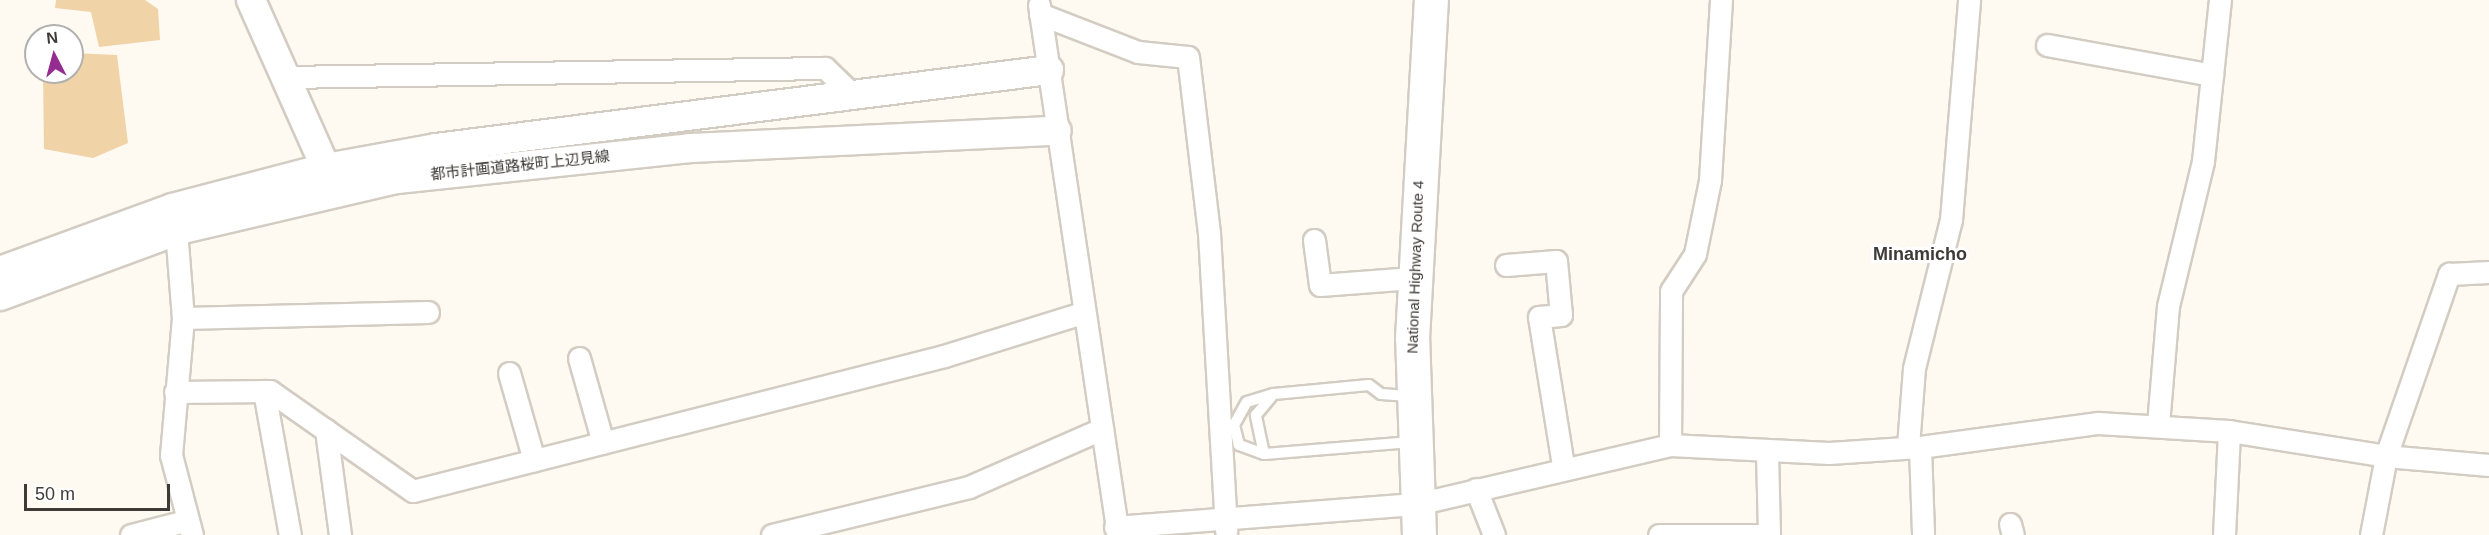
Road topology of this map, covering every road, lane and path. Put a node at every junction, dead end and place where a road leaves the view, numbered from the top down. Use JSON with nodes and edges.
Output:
{"nodes":[{"id":1,"x":250,"y":0,"type":"edge"},
{"id":2,"x":1431,"y":0,"type":"edge"},
{"id":3,"x":1720,"y":0,"type":"edge"},
{"id":4,"x":1969,"y":0,"type":"edge"},
{"id":5,"x":2220,"y":0,"type":"edge"},
{"id":6,"x":1039,"y":7,"type":"edge"},
{"id":7,"x":2048,"y":45,"type":"dead end"},
{"id":8,"x":1049,"y":70,"type":"junction"},
{"id":9,"x":2212,"y":75,"type":"junction"},
{"id":10,"x":286,"y":77,"type":"junction"},
{"id":11,"x":851,"y":93,"type":"junction"},
{"id":12,"x":1057,"y":131,"type":"junction"},
{"id":13,"x":330,"y":179,"type":"junction"},
{"id":14,"x":175,"y":219,"type":"junction"},
{"id":15,"x":1314,"y":240,"type":"dead end"},
{"id":16,"x":1506,"y":265,"type":"dead end"},
{"id":17,"x":0,"y":271,"type":"edge"},
{"id":18,"x":2489,"y":272,"type":"edge"},
{"id":19,"x":1413,"y":278,"type":"junction"},
{"id":20,"x":0,"y":296,"type":"edge"},
{"id":21,"x":428,"y":312,"type":"dead end"},
{"id":22,"x":1082,"y":313,"type":"junction"},
{"id":23,"x":183,"y":318,"type":"junction"},
{"id":24,"x":579,"y":358,"type":"dead end"},
{"id":25,"x":509,"y":373,"type":"dead end"},
{"id":26,"x":264,"y":391,"type":"junction"},
{"id":27,"x":175,"y":392,"type":"junction"},
{"id":28,"x":1274,"y":394,"type":"junction"},
{"id":29,"x":1412,"y":396,"type":"junction"},
{"id":30,"x":2158,"y":425,"type":"junction"},
{"id":31,"x":1102,"y":429,"type":"junction"},
{"id":32,"x":326,"y":430,"type":"junction"},
{"id":33,"x":2229,"y":431,"type":"junction"},
{"id":34,"x":1414,"y":442,"type":"junction"},
{"id":35,"x":603,"y":443,"type":"junction"},
{"id":36,"x":1670,"y":445,"type":"junction"},
{"id":37,"x":1914,"y":447,"type":"junction"},
{"id":38,"x":1767,"y":452,"type":"junction"},
{"id":39,"x":1264,"y":454,"type":"junction"},
{"id":40,"x":2386,"y":456,"type":"junction"},
{"id":41,"x":534,"y":460,"type":"junction"},
{"id":42,"x":2489,"y":465,"type":"edge"},
{"id":43,"x":1563,"y":466,"type":"junction"},
{"id":44,"x":1476,"y":489,"type":"junction"},
{"id":45,"x":1418,"y":520,"type":"edge"},
{"id":46,"x":189,"y":528,"type":"edge"},
{"id":47,"x":1224,"y":528,"type":"edge"},
{"id":48,"x":1116,"y":531,"type":"edge"},
{"id":49,"x":1669,"y":534,"type":"edge"},
{"id":50,"x":131,"y":535,"type":"edge"},
{"id":51,"x":290,"y":535,"type":"edge"},
{"id":52,"x":340,"y":535,"type":"edge"},
{"id":53,"x":772,"y":535,"type":"edge"},
{"id":54,"x":1494,"y":535,"type":"edge"},
{"id":55,"x":1769,"y":535,"type":"edge"},
{"id":56,"x":1923,"y":535,"type":"edge"},
{"id":57,"x":2224,"y":535,"type":"edge"},
{"id":58,"x":2371,"y":535,"type":"edge"}],
"edges":[{"from":1,"to":10,"type":"street"},
{"from":2,"to":19,"type":"highway","name":"National Highway Route 4"},
{"from":3,"to":36,"type":"street"},
{"from":4,"to":37,"type":"street"},
{"from":5,"to":9,"type":"street"},
{"from":6,"to":8,"type":"street"},
{"from":6,"to":47,"type":"street"},
{"from":7,"to":9,"type":"street"},
{"from":8,"to":11,"type":"street","name":"都市計画道路桜町上辺見線"},
{"from":8,"to":12,"type":"street"},
{"from":9,"to":30,"type":"street"},
{"from":10,"to":11,"type":"street"},
{"from":10,"to":13,"type":"street"},
{"from":11,"to":13,"type":"street","name":"都市計画道路桜町上辺見線"},
{"from":12,"to":13,"type":"street","name":"都市計画道路桜町上辺見線"},
{"from":12,"to":22,"type":"street"},
{"from":13,"to":14,"type":"street","name":"都市計画道路桜町上辺見線"},
{"from":14,"to":17,"type":"street","name":"都市計画道路桜町上辺見線"},
{"from":14,"to":20,"type":"street","name":"都市計画道路桜町上辺見線"},
{"from":14,"to":23,"type":"street"},
{"from":15,"to":19,"type":"street"},
{"from":16,"to":43,"type":"street"},
{"from":18,"to":40,"type":"street"},
{"from":19,"to":29,"type":"highway","name":"National Highway Route 4"},
{"from":21,"to":23,"type":"street"},
{"from":22,"to":31,"type":"street"},
{"from":22,"to":35,"type":"street"},
{"from":23,"to":27,"type":"street"},
{"from":24,"to":35,"type":"street"},
{"from":25,"to":41,"type":"street"},
{"from":26,"to":27,"type":"street"},
{"from":26,"to":32,"type":"street"},
{"from":26,"to":51,"type":"street"},
{"from":27,"to":46,"type":"street"},
{"from":28,"to":29,"type":"lane"},
{"from":28,"to":39,"type":"lane"},
{"from":28,"to":39,"type":"lane"},
{"from":29,"to":34,"type":"highway","name":"National Highway Route 4"},
{"from":30,"to":33,"type":"street"},
{"from":30,"to":37,"type":"street"},
{"from":31,"to":48,"type":"street"},
{"from":31,"to":53,"type":"street"},
{"from":32,"to":41,"type":"street"},
{"from":32,"to":52,"type":"street"},
{"from":33,"to":40,"type":"street"},
{"from":33,"to":57,"type":"street"},
{"from":34,"to":39,"type":"lane"},
{"from":34,"to":45,"type":"highway","name":"National Highway Route 4"},
{"from":35,"to":41,"type":"street"},
{"from":36,"to":38,"type":"street"},
{"from":36,"to":43,"type":"street"},
{"from":37,"to":38,"type":"street"},
{"from":37,"to":56,"type":"street"},
{"from":38,"to":55,"type":"street"},
{"from":40,"to":42,"type":"street"},
{"from":40,"to":58,"type":"street"},
{"from":43,"to":44,"type":"street"},
{"from":44,"to":45,"type":"street"},
{"from":44,"to":54,"type":"street"},
{"from":45,"to":47,"type":"street"},
{"from":46,"to":50,"type":"street"},
{"from":47,"to":48,"type":"street"},
{"from":49,"to":55,"type":"street"}]}
